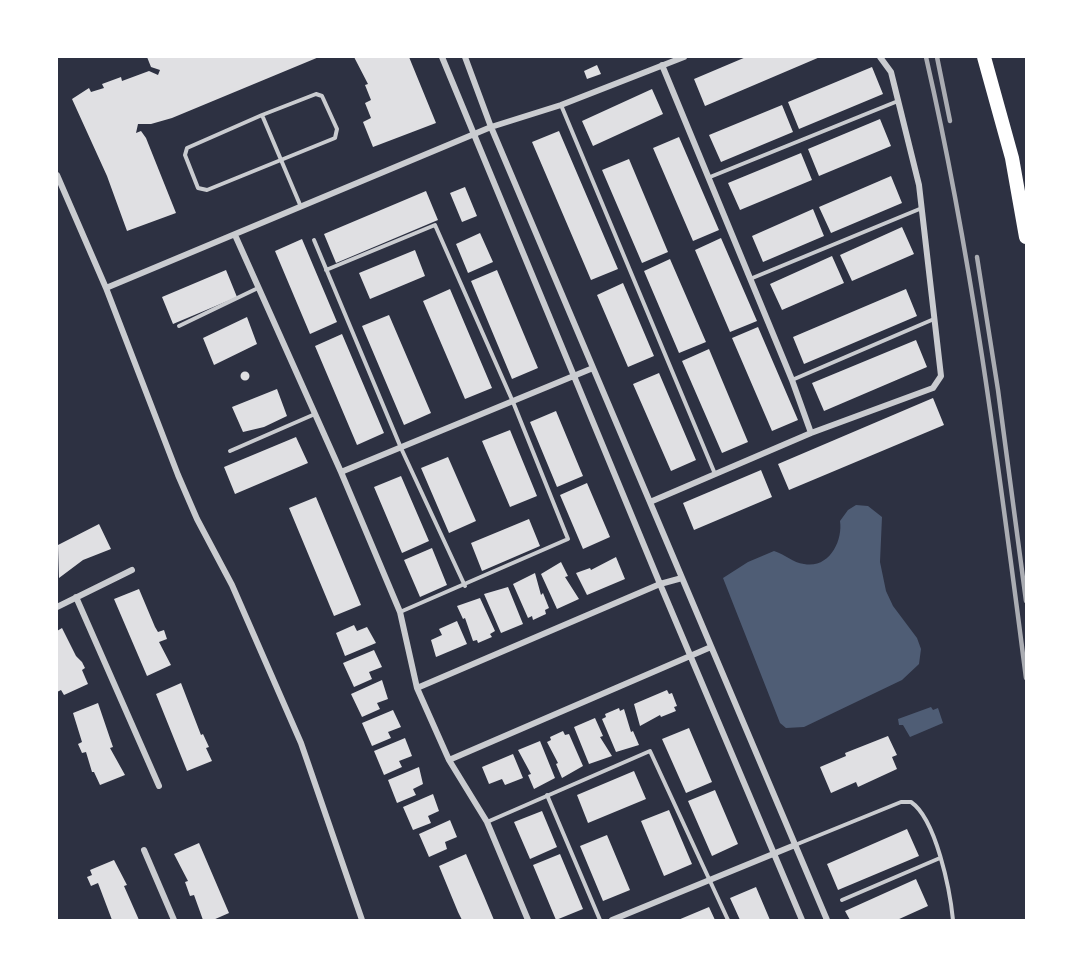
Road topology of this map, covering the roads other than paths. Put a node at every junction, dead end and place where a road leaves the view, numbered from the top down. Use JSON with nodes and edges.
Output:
{"nodes":[{"id":1,"x":442,"y":57,"type":"edge"},
{"id":2,"x":465,"y":57,"type":"edge"},
{"id":3,"x":684,"y":57,"type":"edge"},
{"id":4,"x":880,"y":57,"type":"edge"},
{"id":5,"x":984,"y":57,"type":"edge"},
{"id":6,"x":662,"y":64,"type":"junction"},
{"id":7,"x":898,"y":101,"type":"junction"},
{"id":8,"x":561,"y":105,"type":"junction"},
{"id":9,"x":262,"y":115,"type":"junction"},
{"id":10,"x":491,"y":128,"type":"junction"},
{"id":11,"x":474,"y":135,"type":"junction"},
{"id":12,"x":281,"y":160,"type":"junction"},
{"id":13,"x":57,"y":175,"type":"edge"},
{"id":14,"x":710,"y":177,"type":"junction"},
{"id":15,"x":301,"y":207,"type":"junction"},
{"id":16,"x":922,"y":208,"type":"junction"},
{"id":17,"x":235,"y":235,"type":"junction"},
{"id":18,"x":1026,"y":237,"type":"edge"},
{"id":19,"x":314,"y":240,"type":"dead end"},
{"id":20,"x":326,"y":270,"type":"junction"},
{"id":21,"x":750,"y":279,"type":"junction"},
{"id":22,"x":106,"y":288,"type":"junction"},
{"id":23,"x":259,"y":288,"type":"junction"},
{"id":24,"x":934,"y":319,"type":"junction"},
{"id":25,"x":179,"y":326,"type":"dead end"},
{"id":26,"x":592,"y":368,"type":"junction"},
{"id":27,"x":574,"y":378,"type":"junction"},
{"id":28,"x":792,"y":380,"type":"junction"},
{"id":29,"x":513,"y":402,"type":"junction"},
{"id":30,"x":315,"y":414,"type":"junction"},
{"id":31,"x":812,"y":433,"type":"junction"},
{"id":32,"x":401,"y":448,"type":"junction"},
{"id":33,"x":230,"y":451,"type":"dead end"},
{"id":34,"x":341,"y":472,"type":"junction"},
{"id":35,"x":716,"y":474,"type":"junction"},
{"id":36,"x":650,"y":502,"type":"junction"},
{"id":37,"x":132,"y":570,"type":"dead end"},
{"id":38,"x":682,"y":578,"type":"junction"},
{"id":39,"x":660,"y":584,"type":"junction"},
{"id":40,"x":465,"y":586,"type":"junction"},
{"id":41,"x":76,"y":597,"type":"junction"},
{"id":42,"x":57,"y":607,"type":"edge"},
{"id":43,"x":400,"y":612,"type":"junction"},
{"id":44,"x":711,"y":647,"type":"junction"},
{"id":45,"x":690,"y":656,"type":"junction"},
{"id":46,"x":417,"y":688,"type":"junction"},
{"id":47,"x":449,"y":760,"type":"junction"},
{"id":48,"x":159,"y":786,"type":"dead end"},
{"id":49,"x":547,"y":795,"type":"junction"},
{"id":50,"x":487,"y":822,"type":"junction"},
{"id":51,"x":795,"y":845,"type":"junction"},
{"id":52,"x":144,"y":850,"type":"dead end"},
{"id":53,"x":773,"y":853,"type":"junction"},
{"id":54,"x":940,"y":858,"type":"junction"},
{"id":55,"x":711,"y":879,"type":"junction"},
{"id":56,"x":842,"y":900,"type":"dead end"},
{"id":57,"x":174,"y":920,"type":"edge"},
{"id":58,"x":362,"y":920,"type":"edge"},
{"id":59,"x":528,"y":920,"type":"edge"},
{"id":60,"x":600,"y":920,"type":"edge"},
{"id":61,"x":612,"y":920,"type":"edge"},
{"id":62,"x":728,"y":920,"type":"edge"},
{"id":63,"x":802,"y":920,"type":"edge"},
{"id":64,"x":827,"y":920,"type":"edge"},
{"id":65,"x":953,"y":920,"type":"edge"}],
"edges":[{"from":1,"to":11,"type":"street"},
{"from":2,"to":10,"type":"street"},
{"from":3,"to":6,"type":"street"},
{"from":4,"to":7,"type":"street"},
{"from":5,"to":18,"type":"main road"},
{"from":6,"to":8,"type":"street"},
{"from":6,"to":14,"type":"street"},
{"from":7,"to":14,"type":"lane"},
{"from":7,"to":16,"type":"street"},
{"from":8,"to":10,"type":"street"},
{"from":8,"to":35,"type":"lane"},
{"from":9,"to":12,"type":"lane"},
{"from":9,"to":12,"type":"lane"},
{"from":9,"to":12,"type":"lane"},
{"from":10,"to":11,"type":"street"},
{"from":10,"to":26,"type":"street"},
{"from":11,"to":15,"type":"street"},
{"from":11,"to":27,"type":"street"},
{"from":12,"to":15,"type":"lane"},
{"from":13,"to":22,"type":"street"},
{"from":14,"to":21,"type":"street"},
{"from":15,"to":17,"type":"street"},
{"from":16,"to":21,"type":"lane"},
{"from":16,"to":24,"type":"street"},
{"from":17,"to":22,"type":"street"},
{"from":17,"to":23,"type":"street"},
{"from":19,"to":20,"type":"lane"},
{"from":20,"to":29,"type":"lane"},
{"from":20,"to":32,"type":"lane"},
{"from":21,"to":28,"type":"street"},
{"from":22,"to":58,"type":"street"},
{"from":23,"to":25,"type":"lane"},
{"from":23,"to":30,"type":"street"},
{"from":24,"to":28,"type":"lane"},
{"from":24,"to":31,"type":"street"},
{"from":26,"to":27,"type":"street"},
{"from":26,"to":36,"type":"street"},
{"from":27,"to":29,"type":"street"},
{"from":27,"to":39,"type":"street"},
{"from":28,"to":31,"type":"street"},
{"from":29,"to":32,"type":"street"},
{"from":29,"to":40,"type":"lane"},
{"from":30,"to":33,"type":"lane"},
{"from":30,"to":34,"type":"street"},
{"from":31,"to":35,"type":"street"},
{"from":32,"to":34,"type":"street"},
{"from":32,"to":40,"type":"lane"},
{"from":34,"to":43,"type":"street"},
{"from":35,"to":36,"type":"street"},
{"from":36,"to":38,"type":"street"},
{"from":37,"to":41,"type":"street"},
{"from":38,"to":39,"type":"street"},
{"from":38,"to":44,"type":"street"},
{"from":39,"to":45,"type":"street"},
{"from":39,"to":46,"type":"street"},
{"from":40,"to":43,"type":"lane"},
{"from":41,"to":42,"type":"street"},
{"from":41,"to":48,"type":"street"},
{"from":43,"to":46,"type":"street"},
{"from":44,"to":45,"type":"street"},
{"from":44,"to":51,"type":"street"},
{"from":45,"to":47,"type":"street"},
{"from":45,"to":53,"type":"street"},
{"from":46,"to":47,"type":"street"},
{"from":47,"to":50,"type":"street"},
{"from":49,"to":50,"type":"lane"},
{"from":49,"to":55,"type":"lane"},
{"from":49,"to":60,"type":"lane"},
{"from":50,"to":59,"type":"street"},
{"from":51,"to":53,"type":"street"},
{"from":51,"to":54,"type":"lane"},
{"from":51,"to":64,"type":"street"},
{"from":52,"to":57,"type":"street"},
{"from":53,"to":55,"type":"street"},
{"from":53,"to":63,"type":"street"},
{"from":54,"to":56,"type":"lane"},
{"from":54,"to":65,"type":"lane"},
{"from":55,"to":61,"type":"street"},
{"from":55,"to":62,"type":"lane"}]}
